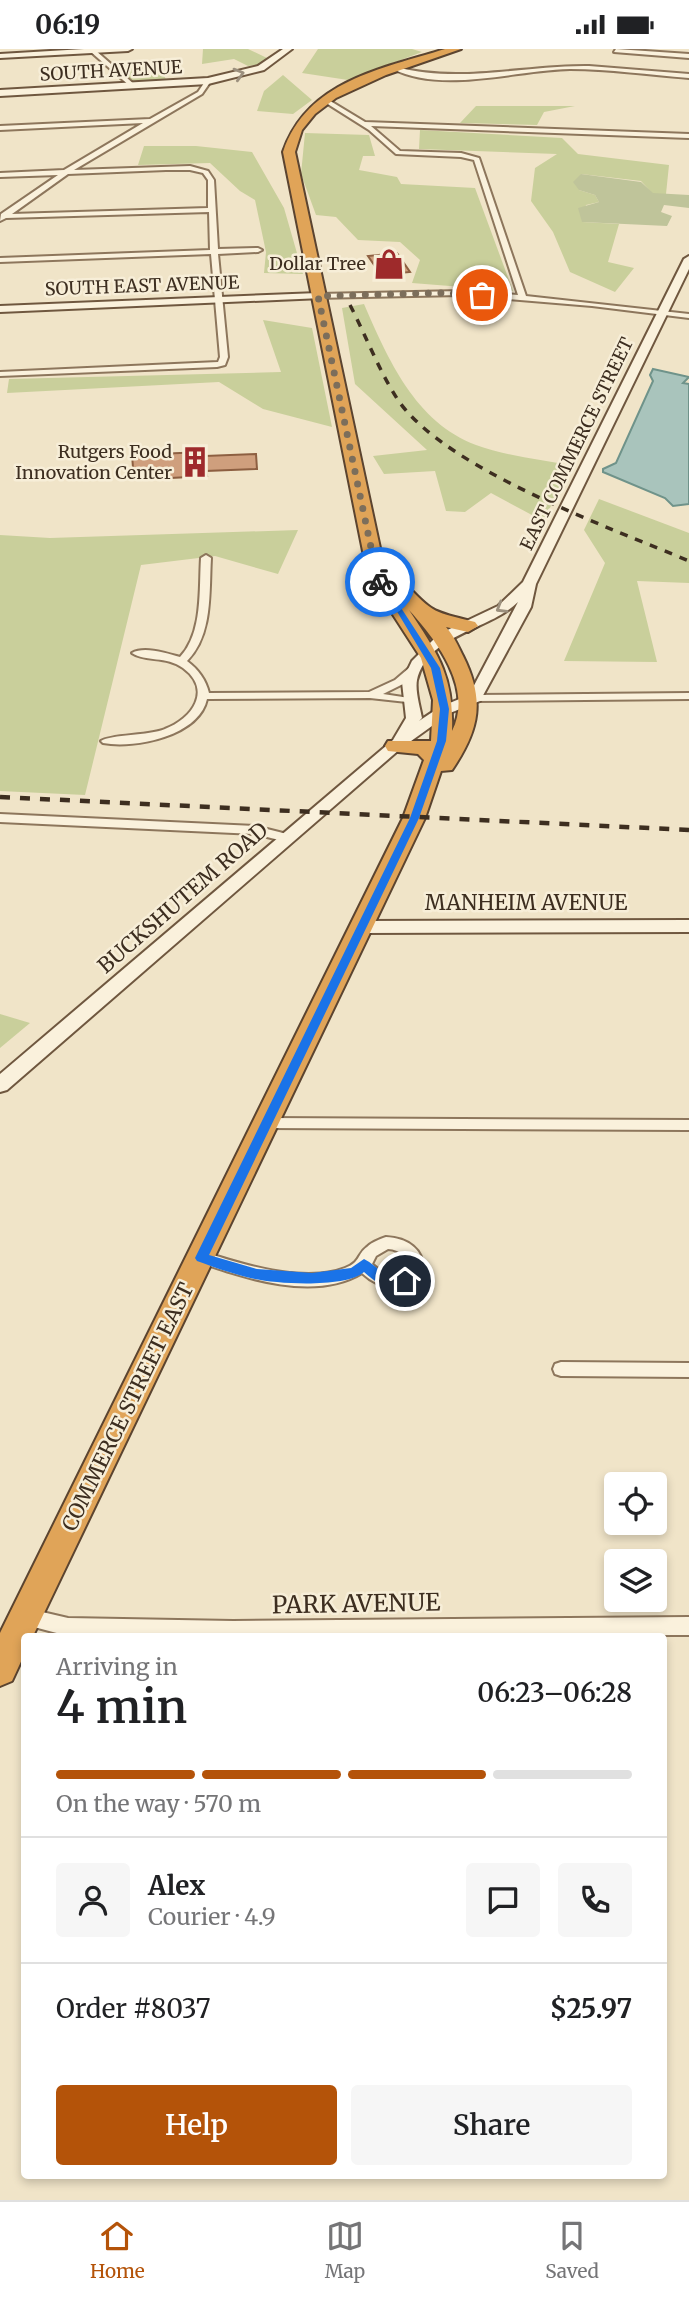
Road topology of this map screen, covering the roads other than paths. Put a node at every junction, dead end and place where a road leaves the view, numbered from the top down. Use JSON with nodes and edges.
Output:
{"nodes":[{"id":1,"x":128,"y":49,"type":"edge"},
{"id":2,"x":281,"y":49,"type":"edge"},
{"id":3,"x":288,"y":49,"type":"edge"},
{"id":4,"x":456,"y":49,"type":"edge"},
{"id":5,"x":616,"y":50,"type":"edge"},
{"id":6,"x":93,"y":51,"type":"junction"},
{"id":7,"x":0,"y":56,"type":"edge"},
{"id":8,"x":689,"y":56,"type":"edge"},
{"id":9,"x":263,"y":67,"type":"junction"},
{"id":10,"x":396,"y":69,"type":"junction"},
{"id":11,"x":609,"y":70,"type":"junction"},
{"id":12,"x":689,"y":76,"type":"edge"},
{"id":13,"x":208,"y":81,"type":"junction"},
{"id":14,"x":133,"y":86,"type":"junction"},
{"id":15,"x":0,"y":93,"type":"edge"},
{"id":16,"x":325,"y":100,"type":"junction"},
{"id":17,"x":152,"y":121,"type":"junction"},
{"id":18,"x":365,"y":124,"type":"junction"},
{"id":19,"x":0,"y":128,"type":"edge"},
{"id":20,"x":689,"y":136,"type":"edge"},
{"id":21,"x":65,"y":172,"type":"junction"},
{"id":22,"x":0,"y":175,"type":"edge"},
{"id":23,"x":212,"y":210,"type":"junction"},
{"id":24,"x":2,"y":218,"type":"edge"},
{"id":25,"x":258,"y":250,"type":"dead end"},
{"id":26,"x":215,"y":252,"type":"junction"},
{"id":27,"x":689,"y":259,"type":"edge"},
{"id":28,"x":0,"y":260,"type":"edge"},
{"id":29,"x":318,"y":296,"type":"junction"},
{"id":30,"x":523,"y":298,"type":"junction"},
{"id":31,"x":220,"y":300,"type":"junction"},
{"id":32,"x":0,"y":309,"type":"edge"},
{"id":33,"x":663,"y":313,"type":"junction"},
{"id":34,"x":689,"y":316,"type":"edge"},
{"id":35,"x":0,"y":374,"type":"edge"},
{"id":36,"x":206,"y":558,"type":"dead end"},
{"id":37,"x":529,"y":584,"type":"junction"},
{"id":38,"x":412,"y":609,"type":"junction"},
{"id":39,"x":468,"y":626,"type":"junction"},
{"id":40,"x":444,"y":637,"type":"junction"},
{"id":41,"x":496,"y":638,"type":"junction"},
{"id":42,"x":137,"y":653,"type":"dead end"},
{"id":43,"x":422,"y":658,"type":"junction"},
{"id":44,"x":182,"y":661,"type":"junction"},
{"id":45,"x":485,"y":683,"type":"junction"},
{"id":46,"x":204,"y":695,"type":"junction"},
{"id":47,"x":370,"y":695,"type":"junction"},
{"id":48,"x":516,"y":696,"type":"junction"},
{"id":49,"x":689,"y":696,"type":"edge"},
{"id":50,"x":412,"y":701,"type":"junction"},
{"id":51,"x":471,"y":701,"type":"junction"},
{"id":52,"x":445,"y":709,"type":"junction"},
{"id":53,"x":107,"y":741,"type":"dead end"},
{"id":54,"x":395,"y":746,"type":"junction"},
{"id":55,"x":436,"y":760,"type":"junction"},
{"id":56,"x":420,"y":804,"type":"junction"},
{"id":57,"x":0,"y":818,"type":"edge"},
{"id":58,"x":288,"y":838,"type":"junction"},
{"id":59,"x":689,"y":926,"type":"edge"},
{"id":60,"x":362,"y":927,"type":"junction"},
{"id":61,"x":0,"y":1085,"type":"edge"},
{"id":62,"x":266,"y":1123,"type":"junction"},
{"id":63,"x":689,"y":1125,"type":"edge"},
{"id":64,"x":201,"y":1258,"type":"junction"},
{"id":65,"x":364,"y":1265,"type":"dead end"},
{"id":66,"x":561,"y":1369,"type":"dead end"},
{"id":67,"x":689,"y":1370,"type":"edge"},
{"id":68,"x":25,"y":1617,"type":"junction"},
{"id":69,"x":689,"y":1626,"type":"edge"},
{"id":70,"x":0,"y":1669,"type":"edge"}],
"edges":[{"from":1,"to":6,"type":"street"},
{"from":2,"to":9,"type":"street"},
{"from":3,"to":9,"type":"street"},
{"from":4,"to":10,"type":"highway"},
{"from":5,"to":8,"type":"street"},
{"from":5,"to":11,"type":"street"},
{"from":6,"to":7,"type":"street"},
{"from":6,"to":14,"type":"street"},
{"from":13,"to":9,"type":"street","name":"SOUTH AVENUE","one_way":true},
{"from":10,"to":11,"type":"street"},
{"from":10,"to":16,"type":"highway"},
{"from":11,"to":12,"type":"street"},
{"from":13,"to":14,"type":"street","name":"SOUTH AVENUE"},
{"from":13,"to":17,"type":"street"},
{"from":14,"to":15,"type":"street","name":"SOUTH AVENUE"},
{"from":16,"to":18,"type":"street"},
{"from":16,"to":29,"type":"highway"},
{"from":17,"to":19,"type":"street"},
{"from":17,"to":21,"type":"street"},
{"from":18,"to":20,"type":"street"},
{"from":18,"to":30,"type":"street"},
{"from":21,"to":22,"type":"street"},
{"from":21,"to":23,"type":"street"},
{"from":21,"to":24,"type":"street"},
{"from":23,"to":24,"type":"street"},
{"from":23,"to":26,"type":"street"},
{"from":25,"to":26,"type":"street"},
{"from":26,"to":28,"type":"street"},
{"from":26,"to":31,"type":"street"},
{"from":27,"to":33,"type":"street","name":"EAST COMMERCE STREET"},
{"from":29,"to":30,"type":"street","name":"SOUTH EAST AVENUE"},
{"from":29,"to":31,"type":"street","name":"SOUTH EAST AVENUE"},
{"from":29,"to":38,"type":"highway"},
{"from":30,"to":33,"type":"street","name":"SOUTH EAST AVENUE"},
{"from":31,"to":32,"type":"street","name":"SOUTH EAST AVENUE"},
{"from":31,"to":35,"type":"street"},
{"from":33,"to":34,"type":"street","name":"SOUTH EAST AVENUE"},
{"from":33,"to":37,"type":"street","name":"EAST COMMERCE STREET"},
{"from":36,"to":44,"type":"street"},
{"from":37,"to":39,"type":"street","one_way":true},
{"from":37,"to":41,"type":"street","name":"EAST COMMERCE STREET"},
{"from":38,"to":39,"type":"highway"},
{"from":38,"to":40,"type":"highway"},
{"from":38,"to":43,"type":"highway"},
{"from":39,"to":40,"type":"street"},
{"from":39,"to":41,"type":"street"},
{"from":40,"to":43,"type":"street"},
{"from":40,"to":51,"type":"highway"},
{"from":41,"to":45,"type":"main road","name":"COMMERCE STREET EAST"},
{"from":42,"to":44,"type":"street"},
{"from":43,"to":47,"type":"street"},
{"from":43,"to":50,"type":"street"},
{"from":43,"to":52,"type":"highway"},
{"from":44,"to":46,"type":"street"},
{"from":45,"to":48,"type":"street"},
{"from":45,"to":51,"type":"main road","name":"COMMERCE STREET EAST"},
{"from":46,"to":47,"type":"street"},
{"from":46,"to":53,"type":"street"},
{"from":47,"to":50,"type":"street"},
{"from":48,"to":49,"type":"street"},
{"from":48,"to":51,"type":"street"},
{"from":50,"to":52,"type":"street"},
{"from":50,"to":54,"type":"main road"},
{"from":51,"to":52,"type":"street"},
{"from":51,"to":56,"type":"highway","name":"COMMERCE STREET EAST"},
{"from":52,"to":54,"type":"street","name":"BUCKSHUTEM ROAD"},
{"from":52,"to":55,"type":"highway","name":"COMMERCE STREET EAST"},
{"from":54,"to":55,"type":"highway"},
{"from":54,"to":58,"type":"street","name":"BUCKSHUTEM ROAD"},
{"from":55,"to":56,"type":"highway","name":"COMMERCE STREET EAST"},
{"from":56,"to":60,"type":"highway","name":"COMMERCE STREET EAST"},
{"from":57,"to":58,"type":"street"},
{"from":58,"to":61,"type":"street","name":"BUCKSHUTEM ROAD"},
{"from":59,"to":60,"type":"street","name":"MANHEIM AVENUE"},
{"from":60,"to":62,"type":"highway","name":"COMMERCE STREET EAST"},
{"from":62,"to":63,"type":"street"},
{"from":62,"to":64,"type":"highway","name":"COMMERCE STREET EAST"},
{"from":64,"to":65,"type":"street"},
{"from":64,"to":68,"type":"highway","name":"COMMERCE STREET EAST"},
{"from":66,"to":67,"type":"street"},
{"from":68,"to":69,"type":"street","name":"PARK AVENUE"},
{"from":68,"to":70,"type":"highway","name":"COMMERCE STREET EAST"}]}
